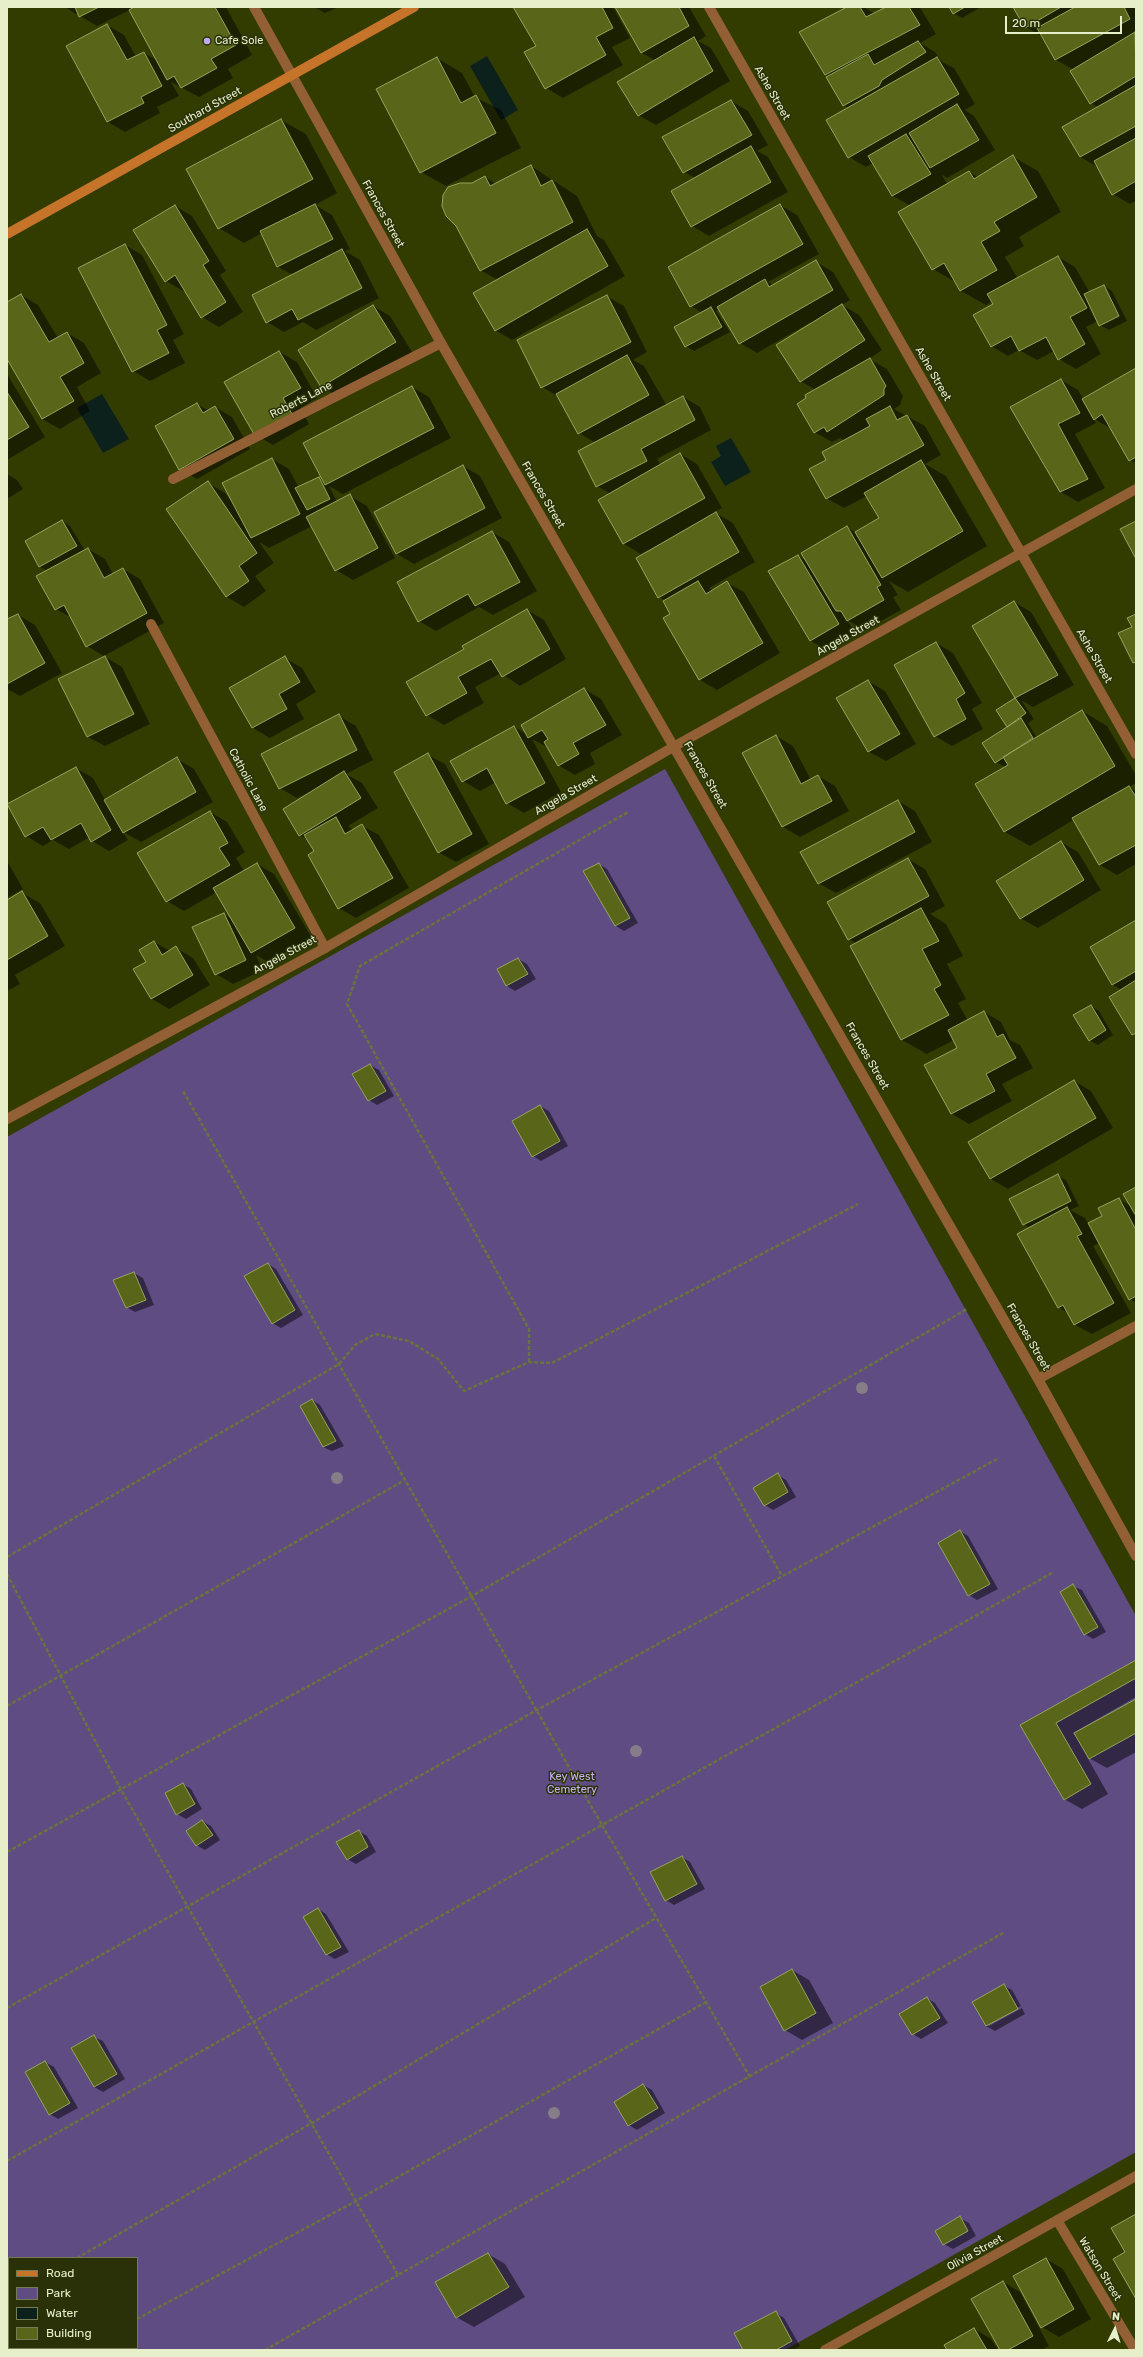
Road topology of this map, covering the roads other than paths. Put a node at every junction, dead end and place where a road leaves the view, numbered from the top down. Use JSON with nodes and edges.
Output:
{"nodes":[{"id":1,"x":254,"y":7,"type":"edge"},
{"id":2,"x":414,"y":7,"type":"edge"},
{"id":3,"x":710,"y":7,"type":"edge"},
{"id":4,"x":292,"y":75,"type":"junction"},
{"id":5,"x":7,"y":234,"type":"edge"},
{"id":6,"x":441,"y":343,"type":"junction"},
{"id":7,"x":173,"y":479,"type":"dead end"},
{"id":8,"x":1136,"y":489,"type":"edge"},
{"id":9,"x":1021,"y":553,"type":"junction"},
{"id":10,"x":151,"y":624,"type":"dead end"},
{"id":11,"x":675,"y":746,"type":"junction"},
{"id":12,"x":1136,"y":754,"type":"edge"},
{"id":13,"x":325,"y":948,"type":"junction"},
{"id":14,"x":7,"y":1119,"type":"edge"},
{"id":15,"x":1136,"y":1326,"type":"edge"},
{"id":16,"x":1038,"y":1379,"type":"junction"},
{"id":17,"x":1136,"y":1556,"type":"edge"},
{"id":18,"x":1136,"y":2176,"type":"edge"},
{"id":19,"x":1057,"y":2220,"type":"junction"},
{"id":20,"x":825,"y":2350,"type":"edge"},
{"id":21,"x":1135,"y":2350,"type":"edge"}],
"edges":[{"from":1,"to":4,"type":"street","name":"Frances Street"},
{"from":2,"to":4,"type":"street","name":"Southard Street"},
{"from":3,"to":9,"type":"street","name":"Ashe Street"},
{"from":4,"to":5,"type":"street","name":"Southard Street"},
{"from":4,"to":6,"type":"street","name":"Frances Street"},
{"from":6,"to":7,"type":"street","name":"Roberts Lane"},
{"from":6,"to":11,"type":"street","name":"Frances Street"},
{"from":8,"to":9,"type":"street","name":"Angela Street"},
{"from":9,"to":11,"type":"street","name":"Angela Street"},
{"from":9,"to":12,"type":"street","name":"Ashe Street"},
{"from":10,"to":13,"type":"street","name":"Catholic Lane"},
{"from":11,"to":13,"type":"street","name":"Angela Street"},
{"from":11,"to":16,"type":"street","name":"Frances Street"},
{"from":13,"to":14,"type":"street","name":"Angela Street"},
{"from":15,"to":16,"type":"street"},
{"from":16,"to":17,"type":"street","name":"Frances Street"},
{"from":18,"to":19,"type":"street","name":"Olivia Street"},
{"from":19,"to":20,"type":"street","name":"Olivia Street"},
{"from":19,"to":21,"type":"street","name":"Watson Street"}]}
